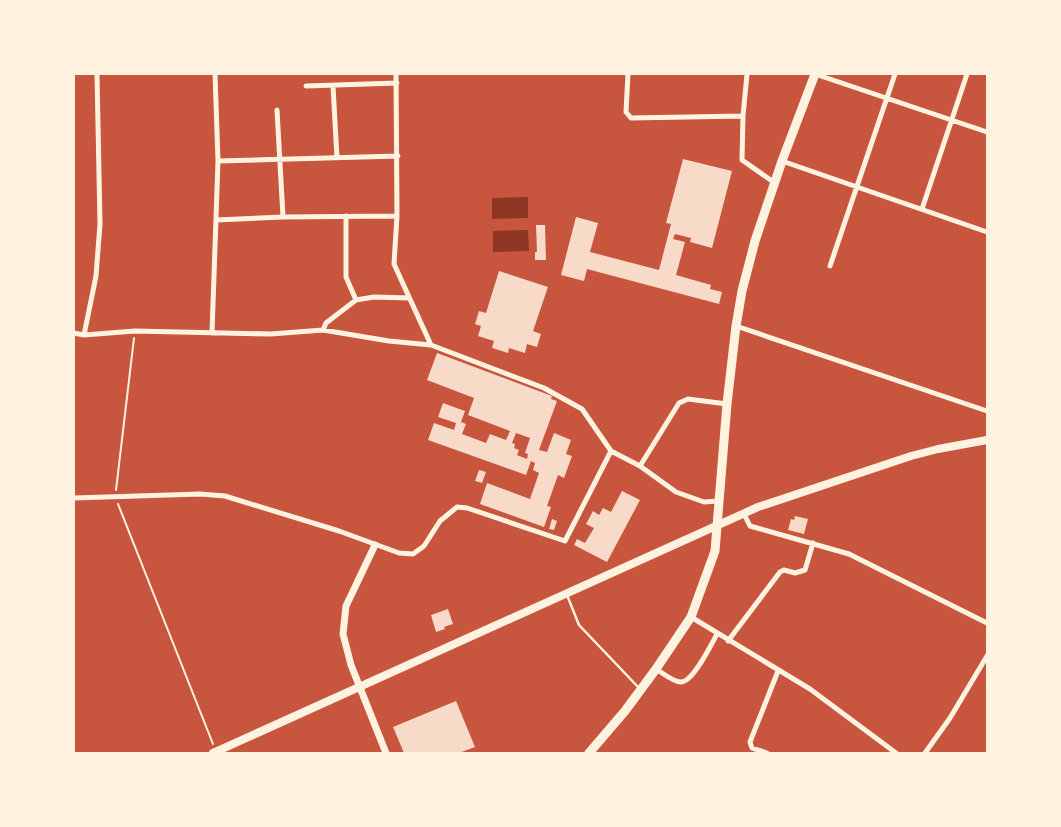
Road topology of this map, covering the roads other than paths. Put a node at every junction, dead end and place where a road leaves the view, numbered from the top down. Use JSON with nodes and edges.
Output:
{"nodes":[{"id":1,"x":97,"y":74,"type":"edge"},
{"id":2,"x":215,"y":74,"type":"edge"},
{"id":3,"x":396,"y":74,"type":"edge"},
{"id":4,"x":628,"y":74,"type":"edge"},
{"id":5,"x":747,"y":74,"type":"edge"},
{"id":6,"x":815,"y":74,"type":"edge"},
{"id":7,"x":895,"y":74,"type":"edge"},
{"id":8,"x":967,"y":74,"type":"edge"},
{"id":9,"x":397,"y":83,"type":"junction"},
{"id":10,"x":306,"y":86,"type":"dead end"},
{"id":11,"x":333,"y":86,"type":"junction"},
{"id":12,"x":886,"y":98,"type":"junction"},
{"id":13,"x":277,"y":110,"type":"dead end"},
{"id":14,"x":743,"y":116,"type":"junction"},
{"id":15,"x":952,"y":120,"type":"junction"},
{"id":16,"x":987,"y":132,"type":"edge"},
{"id":17,"x":398,"y":156,"type":"junction"},
{"id":18,"x":337,"y":158,"type":"junction"},
{"id":19,"x":280,"y":159,"type":"junction"},
{"id":20,"x":782,"y":161,"type":"junction"},
{"id":21,"x":218,"y":162,"type":"junction"},
{"id":22,"x":775,"y":184,"type":"junction"},
{"id":23,"x":857,"y":187,"type":"junction"},
{"id":24,"x":922,"y":209,"type":"junction"},
{"id":25,"x":346,"y":216,"type":"junction"},
{"id":26,"x":398,"y":216,"type":"junction"},
{"id":27,"x":282,"y":217,"type":"junction"},
{"id":28,"x":216,"y":220,"type":"junction"},
{"id":29,"x":987,"y":224,"type":"edge"},
{"id":30,"x":986,"y":231,"type":"edge"},
{"id":31,"x":830,"y":266,"type":"dead end"},
{"id":32,"x":409,"y":298,"type":"junction"},
{"id":33,"x":356,"y":300,"type":"junction"},
{"id":34,"x":736,"y":326,"type":"junction"},
{"id":35,"x":323,"y":330,"type":"junction"},
{"id":36,"x":74,"y":333,"type":"edge"},
{"id":37,"x":212,"y":333,"type":"junction"},
{"id":38,"x":84,"y":335,"type":"junction"},
{"id":39,"x":431,"y":345,"type":"junction"},
{"id":40,"x":727,"y":404,"type":"junction"},
{"id":41,"x":987,"y":411,"type":"edge"},
{"id":42,"x":987,"y":440,"type":"edge"},
{"id":43,"x":611,"y":451,"type":"junction"},
{"id":44,"x":640,"y":466,"type":"junction"},
{"id":45,"x":74,"y":498,"type":"edge"},
{"id":46,"x":718,"y":501,"type":"junction"},
{"id":47,"x":744,"y":514,"type":"junction"},
{"id":48,"x":716,"y":527,"type":"junction"},
{"id":49,"x":813,"y":543,"type":"junction"},
{"id":50,"x":375,"y":545,"type":"junction"},
{"id":51,"x":566,"y":594,"type":"junction"},
{"id":52,"x":691,"y":617,"type":"junction"},
{"id":53,"x":987,"y":622,"type":"edge"},
{"id":54,"x":717,"y":634,"type":"junction"},
{"id":55,"x":728,"y":641,"type":"junction"},
{"id":56,"x":987,"y":656,"type":"edge"},
{"id":57,"x":656,"y":669,"type":"junction"},
{"id":58,"x":778,"y":671,"type":"junction"},
{"id":59,"x":360,"y":687,"type":"junction"},
{"id":60,"x":641,"y":690,"type":"junction"},
{"id":61,"x":214,"y":752,"type":"edge"},
{"id":62,"x":386,"y":753,"type":"edge"},
{"id":63,"x":589,"y":753,"type":"edge"},
{"id":64,"x":767,"y":753,"type":"edge"},
{"id":65,"x":896,"y":753,"type":"edge"},
{"id":66,"x":925,"y":753,"type":"edge"}],
"edges":[{"from":1,"to":38,"type":"street"},
{"from":2,"to":21,"type":"street"},
{"from":3,"to":9,"type":"street"},
{"from":4,"to":14,"type":"street"},
{"from":5,"to":14,"type":"street"},
{"from":6,"to":12,"type":"street"},
{"from":6,"to":20,"type":"main road"},
{"from":7,"to":12,"type":"street"},
{"from":8,"to":15,"type":"street"},
{"from":9,"to":11,"type":"street"},
{"from":9,"to":17,"type":"street"},
{"from":10,"to":11,"type":"street"},
{"from":11,"to":18,"type":"street"},
{"from":12,"to":15,"type":"street"},
{"from":12,"to":23,"type":"street"},
{"from":13,"to":19,"type":"street"},
{"from":14,"to":22,"type":"street"},
{"from":15,"to":16,"type":"street"},
{"from":15,"to":24,"type":"street"},
{"from":17,"to":18,"type":"street"},
{"from":17,"to":26,"type":"street"},
{"from":18,"to":19,"type":"street"},
{"from":19,"to":21,"type":"street"},
{"from":19,"to":27,"type":"street"},
{"from":20,"to":22,"type":"main road"},
{"from":20,"to":23,"type":"street"},
{"from":21,"to":28,"type":"street"},
{"from":22,"to":34,"type":"main road"},
{"from":23,"to":24,"type":"street"},
{"from":23,"to":31,"type":"street"},
{"from":24,"to":30,"type":"street"},
{"from":25,"to":26,"type":"street"},
{"from":25,"to":27,"type":"street"},
{"from":25,"to":33,"type":"street"},
{"from":26,"to":32,"type":"street"},
{"from":27,"to":28,"type":"street"},
{"from":28,"to":37,"type":"street"},
{"from":29,"to":30,"type":"street"},
{"from":32,"to":33,"type":"street"},
{"from":32,"to":39,"type":"street"},
{"from":33,"to":35,"type":"street"},
{"from":34,"to":40,"type":"main road"},
{"from":34,"to":41,"type":"street"},
{"from":35,"to":37,"type":"street"},
{"from":35,"to":39,"type":"street"},
{"from":36,"to":38,"type":"street"},
{"from":37,"to":38,"type":"street"},
{"from":39,"to":43,"type":"street"},
{"from":40,"to":44,"type":"street"},
{"from":40,"to":46,"type":"main road"},
{"from":42,"to":47,"type":"main road"},
{"from":43,"to":44,"type":"street"},
{"from":43,"to":50,"type":"street"},
{"from":44,"to":46,"type":"street"},
{"from":45,"to":50,"type":"street"},
{"from":46,"to":48,"type":"main road"},
{"from":47,"to":48,"type":"main road"},
{"from":47,"to":49,"type":"street"},
{"from":48,"to":51,"type":"main road"},
{"from":48,"to":52,"type":"main road"},
{"from":49,"to":53,"type":"street"},
{"from":49,"to":55,"type":"street"},
{"from":50,"to":59,"type":"street"},
{"from":51,"to":59,"type":"main road"},
{"from":51,"to":60,"type":"lane"},
{"from":52,"to":54,"type":"street"},
{"from":52,"to":57,"type":"main road"},
{"from":54,"to":55,"type":"street"},
{"from":54,"to":57,"type":"street"},
{"from":55,"to":58,"type":"street"},
{"from":56,"to":66,"type":"street"},
{"from":57,"to":60,"type":"main road"},
{"from":58,"to":64,"type":"street"},
{"from":58,"to":65,"type":"street"},
{"from":59,"to":61,"type":"main road"},
{"from":59,"to":62,"type":"street"},
{"from":60,"to":63,"type":"main road"}]}
